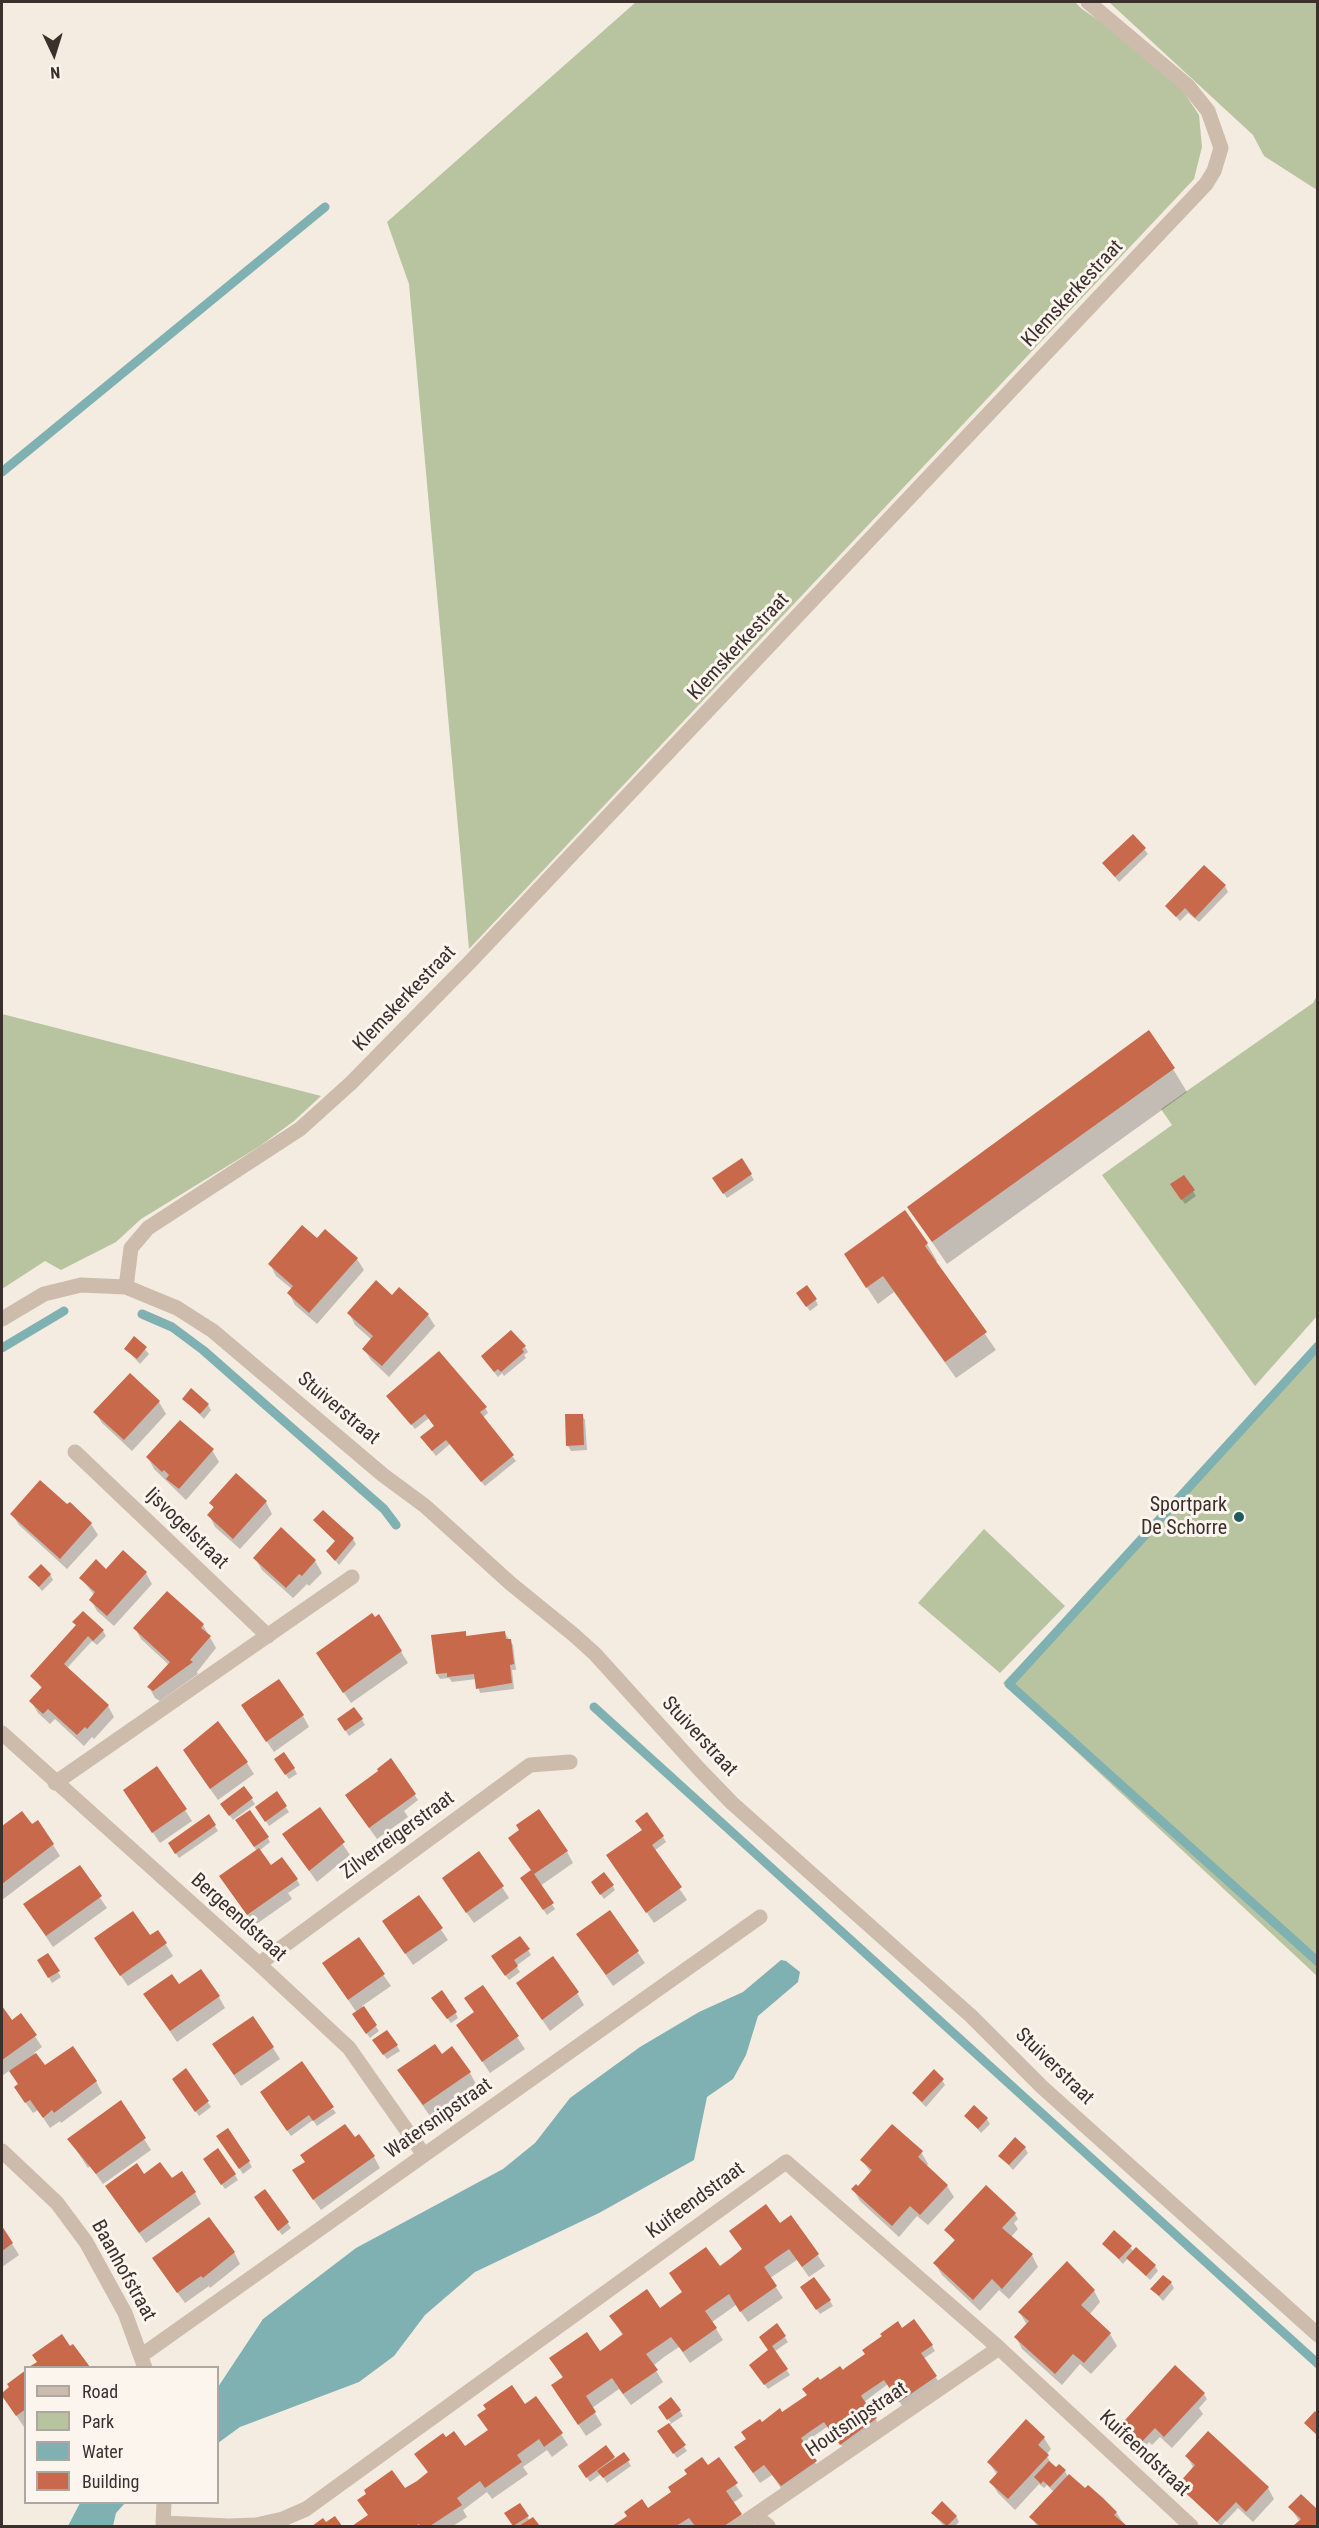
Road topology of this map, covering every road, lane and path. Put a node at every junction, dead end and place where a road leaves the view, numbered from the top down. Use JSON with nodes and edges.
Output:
{"nodes":[{"id":1,"x":1088,"y":2,"type":"edge"},
{"id":2,"x":126,"y":1287,"type":"junction"},
{"id":3,"x":2,"y":1319,"type":"edge"},
{"id":4,"x":75,"y":1452,"type":"dead end"},
{"id":5,"x":352,"y":1577,"type":"dead end"},
{"id":6,"x":267,"y":1636,"type":"junction"},
{"id":7,"x":2,"y":1733,"type":"edge"},
{"id":8,"x":570,"y":1762,"type":"dead end"},
{"id":9,"x":56,"y":1783,"type":"junction"},
{"id":10,"x":760,"y":1917,"type":"dead end"},
{"id":11,"x":259,"y":1964,"type":"junction"},
{"id":12,"x":2,"y":2151,"type":"edge"},
{"id":13,"x":424,"y":2155,"type":"junction"},
{"id":14,"x":1317,"y":2335,"type":"edge"},
{"id":15,"x":999,"y":2348,"type":"junction"},
{"id":16,"x":144,"y":2361,"type":"edge"},
{"id":17,"x":164,"y":2504,"type":"edge"},
{"id":18,"x":755,"y":2515,"type":"junction"},
{"id":19,"x":164,"y":2525,"type":"edge"},
{"id":20,"x":739,"y":2526,"type":"edge"},
{"id":21,"x":768,"y":2526,"type":"edge"},
{"id":22,"x":1191,"y":2526,"type":"edge"}],
"edges":[{"from":1,"to":2,"type":"street","name":"Klemskerkestraat"},
{"from":2,"to":3,"type":"street","name":"Stuiverstraat"},
{"from":2,"to":14,"type":"street","name":"Stuiverstraat"},
{"from":4,"to":6,"type":"street","name":"Ijsvogelstraat"},
{"from":5,"to":6,"type":"street"},
{"from":6,"to":9,"type":"street"},
{"from":7,"to":9,"type":"street","name":"Bergeendstraat"},
{"from":8,"to":11,"type":"street","name":"Zilverreigerstraat"},
{"from":9,"to":11,"type":"street","name":"Bergeendstraat"},
{"from":10,"to":13,"type":"street","name":"Watersnipstraat"},
{"from":11,"to":13,"type":"street","name":"Bergeendstraat"},
{"from":12,"to":16,"type":"street","name":"Baanhofstraat"},
{"from":13,"to":16,"type":"street","name":"Watersnipstraat"},
{"from":15,"to":18,"type":"street","name":"Houtsnipstraat"},
{"from":15,"to":19,"type":"street","name":"Kuifeendstraat"},
{"from":15,"to":22,"type":"street","name":"Kuifeendstraat"},
{"from":17,"to":19,"type":"street"},
{"from":18,"to":20,"type":"street","name":"Houtsnipstraat"},
{"from":18,"to":21,"type":"street"}]}
